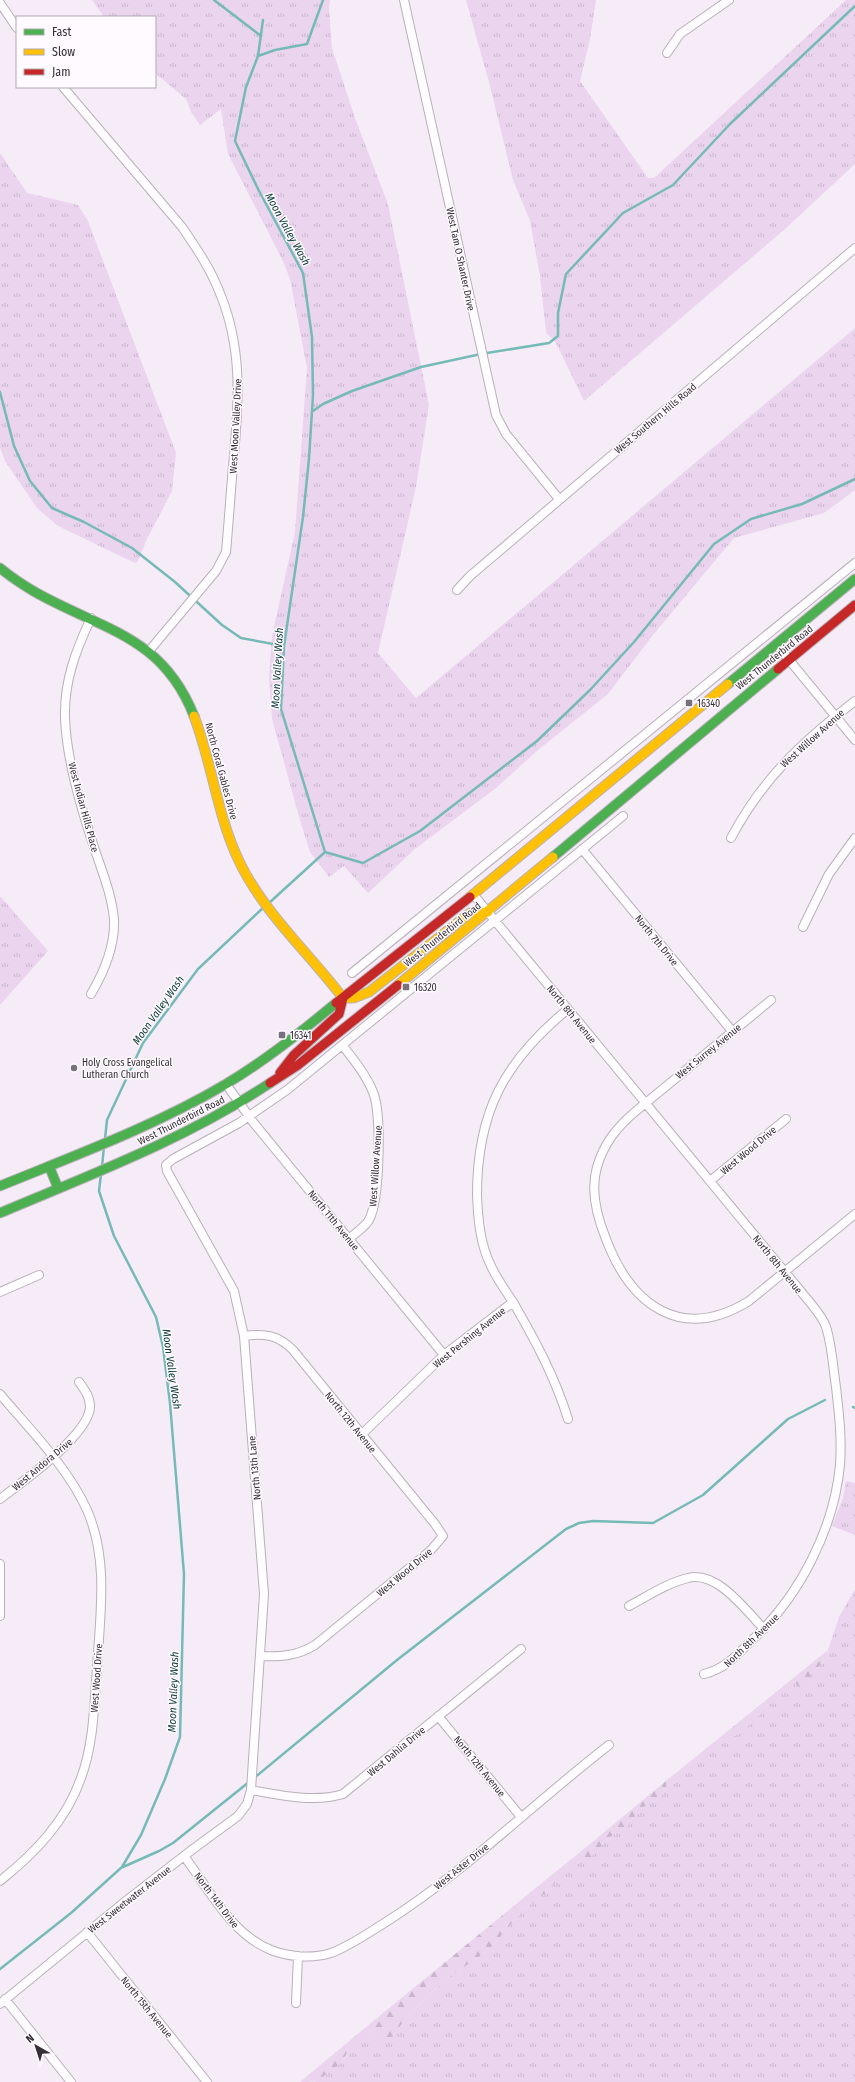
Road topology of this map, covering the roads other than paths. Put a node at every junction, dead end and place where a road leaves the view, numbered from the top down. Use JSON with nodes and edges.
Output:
{"nodes":[{"id":1,"x":404,"y":0,"type":"edge"},
{"id":2,"x":729,"y":0,"type":"edge"},
{"id":3,"x":0,"y":3,"type":"edge"},
{"id":4,"x":16,"y":27,"type":"edge"},
{"id":5,"x":667,"y":53,"type":"dead end"},
{"id":6,"x":64,"y":88,"type":"edge"},
{"id":7,"x":855,"y":248,"type":"edge"},
{"id":8,"x":559,"y":499,"type":"junction"},
{"id":9,"x":855,"y":563,"type":"edge"},
{"id":10,"x":0,"y":568,"type":"edge"},
{"id":11,"x":855,"y":579,"type":"edge"},
{"id":12,"x":457,"y":590,"type":"dead end"},
{"id":13,"x":855,"y":605,"type":"edge"},
{"id":14,"x":91,"y":618,"type":"junction"},
{"id":15,"x":776,"y":644,"type":"junction"},
{"id":16,"x":149,"y":651,"type":"junction"},
{"id":17,"x":789,"y":659,"type":"junction"},
{"id":18,"x":731,"y":663,"type":"junction"},
{"id":19,"x":740,"y":674,"type":"junction"},
{"id":20,"x":753,"y":689,"type":"junction"},
{"id":21,"x":855,"y":701,"type":"edge"},
{"id":22,"x":836,"y":716,"type":"junction"},
{"id":23,"x":855,"y":740,"type":"edge"},
{"id":24,"x":623,"y":816,"type":"dead end"},
{"id":25,"x":731,"y":838,"type":"dead end"},
{"id":26,"x":855,"y":838,"type":"edge"},
{"id":27,"x":582,"y":849,"type":"junction"},
{"id":28,"x":473,"y":894,"type":"junction"},
{"id":29,"x":488,"y":912,"type":"junction"},
{"id":30,"x":495,"y":920,"type":"junction"},
{"id":31,"x":803,"y":927,"type":"dead end"},
{"id":32,"x":390,"y":943,"type":"junction"},
{"id":33,"x":398,"y":953,"type":"junction"},
{"id":34,"x":352,"y":973,"type":"dead end"},
{"id":35,"x":91,"y":994,"type":"dead end"},
{"id":36,"x":343,"y":998,"type":"junction"},
{"id":37,"x":771,"y":1000,"type":"dead end"},
{"id":38,"x":568,"y":1009,"type":"junction"},
{"id":39,"x":732,"y":1031,"type":"junction"},
{"id":40,"x":343,"y":1046,"type":"junction"},
{"id":41,"x":273,"y":1082,"type":"junction"},
{"id":42,"x":226,"y":1084,"type":"junction"},
{"id":43,"x":645,"y":1103,"type":"junction"},
{"id":44,"x":239,"y":1104,"type":"junction"},
{"id":45,"x":249,"y":1117,"type":"junction"},
{"id":46,"x":786,"y":1119,"type":"dead end"},
{"id":47,"x":49,"y":1166,"type":"junction"},
{"id":48,"x":710,"y":1181,"type":"junction"},
{"id":49,"x":0,"y":1186,"type":"edge"},
{"id":50,"x":58,"y":1188,"type":"junction"},
{"id":51,"x":0,"y":1213,"type":"edge"},
{"id":52,"x":855,"y":1214,"type":"edge"},
{"id":53,"x":349,"y":1239,"type":"junction"},
{"id":54,"x":785,"y":1273,"type":"junction"},
{"id":55,"x":39,"y":1275,"type":"dead end"},
{"id":56,"x":0,"y":1292,"type":"edge"},
{"id":57,"x":512,"y":1302,"type":"junction"},
{"id":58,"x":244,"y":1336,"type":"junction"},
{"id":59,"x":444,"y":1355,"type":"junction"},
{"id":60,"x":79,"y":1382,"type":"dead end"},
{"id":61,"x":0,"y":1394,"type":"edge"},
{"id":62,"x":568,"y":1419,"type":"dead end"},
{"id":63,"x":361,"y":1435,"type":"junction"},
{"id":64,"x":52,"y":1457,"type":"junction"},
{"id":65,"x":0,"y":1499,"type":"edge"},
{"id":66,"x":443,"y":1536,"type":"joint"},
{"id":67,"x":0,"y":1564,"type":"edge"},
{"id":68,"x":629,"y":1606,"type":"dead end"},
{"id":69,"x":0,"y":1616,"type":"edge"},
{"id":70,"x":764,"y":1630,"type":"junction"},
{"id":71,"x":521,"y":1648,"type":"dead end"},
{"id":72,"x":260,"y":1656,"type":"junction"},
{"id":73,"x":704,"y":1674,"type":"dead end"},
{"id":74,"x":438,"y":1716,"type":"junction"},
{"id":75,"x":609,"y":1744,"type":"dead end"},
{"id":76,"x":251,"y":1788,"type":"junction"},
{"id":77,"x":521,"y":1817,"type":"junction"},
{"id":78,"x":184,"y":1856,"type":"junction"},
{"id":79,"x":0,"y":1881,"type":"edge"},
{"id":80,"x":87,"y":1932,"type":"junction"},
{"id":81,"x":298,"y":1956,"type":"junction"},
{"id":82,"x":3,"y":2001,"type":"edge"},
{"id":83,"x":296,"y":2003,"type":"dead end"},
{"id":84,"x":71,"y":2082,"type":"edge"},
{"id":85,"x":207,"y":2082,"type":"edge"}],
"edges":[{"from":1,"to":8,"type":"street","name":"West Tam O Shanter Drive"},
{"from":2,"to":5,"type":"street"},
{"from":3,"to":4,"type":"street"},
{"from":6,"to":16,"type":"street","name":"West Moon Valley Drive"},
{"from":7,"to":8,"type":"street","name":"West Southern Hills Road"},
{"from":8,"to":12,"type":"street","name":"West Southern Hills Road"},
{"from":9,"to":18,"type":"street"},
{"from":10,"to":14,"type":"main road","name":"North Coral Gables Drive"},
{"from":11,"to":15,"type":"main road","name":"West Thunderbird Road"},
{"from":13,"to":17,"type":"main road","name":"West Thunderbird Road"},
{"from":14,"to":16,"type":"main road","name":"North Coral Gables Drive"},
{"from":14,"to":35,"type":"street","name":"West Indian Hills Place"},
{"from":15,"to":17,"type":"street"},
{"from":15,"to":19,"type":"main road","name":"West Thunderbird Road"},
{"from":16,"to":36,"type":"main road","name":"North Coral Gables Drive"},
{"from":17,"to":20,"type":"main road","name":"West Thunderbird Road"},
{"from":17,"to":22,"type":"street"},
{"from":18,"to":19,"type":"street","name":"West Thunderbird Road"},
{"from":18,"to":32,"type":"street"},
{"from":19,"to":20,"type":"main road"},
{"from":19,"to":28,"type":"main road","name":"West Thunderbird Road"},
{"from":20,"to":29,"type":"main road","name":"West Thunderbird Road"},
{"from":21,"to":22,"type":"street","name":"West Willow Avenue"},
{"from":22,"to":23,"type":"street"},
{"from":22,"to":25,"type":"street","name":"West Willow Avenue"},
{"from":24,"to":27,"type":"street"},
{"from":26,"to":31,"type":"street"},
{"from":27,"to":30,"type":"street"},
{"from":27,"to":39,"type":"street","name":"North 7th Drive"},
{"from":28,"to":29,"type":"street","name":"North 8th Avenue"},
{"from":28,"to":33,"type":"main road","name":"West Thunderbird Road"},
{"from":29,"to":30,"type":"street","name":"North 8th Avenue"},
{"from":29,"to":36,"type":"main road"},
{"from":29,"to":41,"type":"main road","name":"West Thunderbird Road"},
{"from":30,"to":38,"type":"street","name":"North 8th Avenue"},
{"from":30,"to":40,"type":"street"},
{"from":32,"to":33,"type":"street","name":"West Thunderbird Road"},
{"from":32,"to":34,"type":"street"},
{"from":33,"to":36,"type":"main road","name":"West Thunderbird Road"},
{"from":36,"to":41,"type":"main road"},
{"from":36,"to":42,"type":"main road","name":"West Thunderbird Road"},
{"from":37,"to":39,"type":"street","name":"West Surrey Avenue"},
{"from":38,"to":43,"type":"street","name":"North 8th Avenue"},
{"from":38,"to":57,"type":"street","name":"West Pershing Avenue"},
{"from":39,"to":43,"type":"street","name":"West Surrey Avenue"},
{"from":40,"to":45,"type":"street"},
{"from":40,"to":53,"type":"street","name":"West Willow Avenue"},
{"from":41,"to":44,"type":"main road","name":"West Thunderbird Road"},
{"from":42,"to":44,"type":"street","name":"North 11th Avenue"},
{"from":42,"to":47,"type":"main road","name":"West Thunderbird Road"},
{"from":43,"to":48,"type":"street","name":"North 8th Avenue"},
{"from":43,"to":54,"type":"street","name":"West Surrey Avenue"},
{"from":44,"to":45,"type":"street","name":"North 11th Avenue"},
{"from":44,"to":50,"type":"main road","name":"West Thunderbird Road"},
{"from":45,"to":53,"type":"street","name":"North 11th Avenue"},
{"from":45,"to":58,"type":"street","name":"North 13th Lane"},
{"from":46,"to":48,"type":"street","name":"West Wood Drive"},
{"from":47,"to":49,"type":"main road","name":"West Thunderbird Road"},
{"from":47,"to":50,"type":"main road"},
{"from":48,"to":54,"type":"street","name":"North 8th Avenue"},
{"from":50,"to":51,"type":"main road","name":"West Thunderbird Road"},
{"from":52,"to":54,"type":"street"},
{"from":53,"to":59,"type":"street","name":"North 11th Avenue"},
{"from":54,"to":70,"type":"street","name":"North 8th Avenue"},
{"from":55,"to":56,"type":"street"},
{"from":57,"to":59,"type":"street","name":"West Pershing Avenue"},
{"from":57,"to":62,"type":"street"},
{"from":58,"to":63,"type":"street","name":"North 12th Avenue"},
{"from":58,"to":72,"type":"street","name":"North 13th Lane"},
{"from":59,"to":63,"type":"street","name":"West Pershing Avenue"},
{"from":60,"to":64,"type":"street","name":"West Andora Drive"},
{"from":61,"to":64,"type":"street","name":"West Wood Drive"},
{"from":63,"to":66,"type":"street","name":"North 12th Avenue"},
{"from":64,"to":65,"type":"street","name":"West Andora Drive"},
{"from":64,"to":79,"type":"street","name":"West Wood Drive"},
{"from":66,"to":72,"type":"street","name":"West Wood Drive"},
{"from":67,"to":69,"type":"street"},
{"from":68,"to":70,"type":"street"},
{"from":70,"to":73,"type":"street","name":"North 8th Avenue"},
{"from":71,"to":74,"type":"street","name":"West Dahlia Drive"},
{"from":72,"to":76,"type":"street","name":"North 13th Lane"},
{"from":74,"to":76,"type":"street","name":"West Dahlia Drive"},
{"from":74,"to":77,"type":"street","name":"North 12th Avenue"},
{"from":75,"to":77,"type":"street","name":"West Aster Drive"},
{"from":76,"to":78,"type":"street","name":"West Sweetwater Avenue"},
{"from":77,"to":81,"type":"street","name":"West Aster Drive"},
{"from":78,"to":80,"type":"street","name":"West Sweetwater Avenue"},
{"from":78,"to":81,"type":"street","name":"North 14th Drive"},
{"from":80,"to":82,"type":"street","name":"West Sweetwater Avenue"},
{"from":80,"to":85,"type":"street","name":"North 15th Avenue"},
{"from":81,"to":83,"type":"street"},
{"from":82,"to":84,"type":"street"}]}
